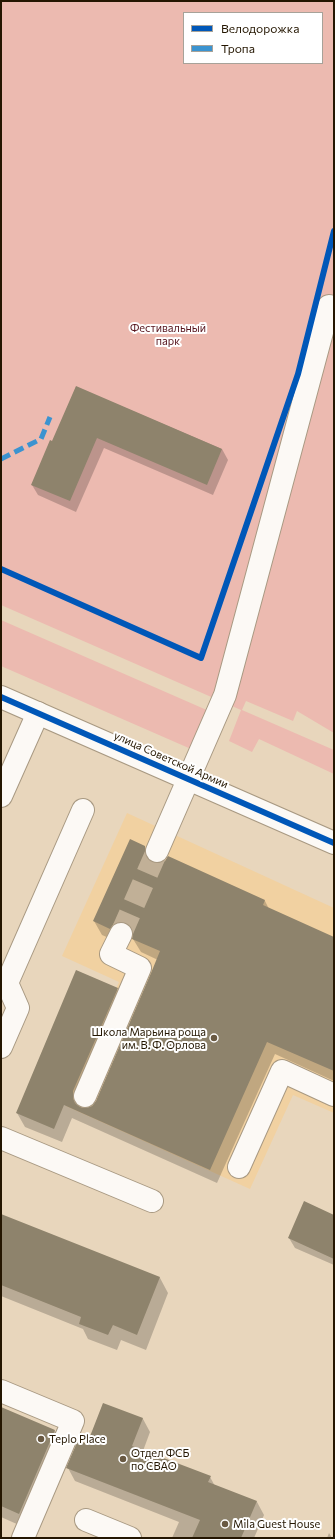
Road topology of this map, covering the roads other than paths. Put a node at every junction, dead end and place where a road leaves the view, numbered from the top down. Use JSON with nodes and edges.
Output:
{"nodes":[{"id":1,"x":329,"y":306,"type":"dead end"},
{"id":2,"x":1,"y":696,"type":"edge"},
{"id":3,"x":38,"y":713,"type":"junction"},
{"id":4,"x":190,"y":779,"type":"junction"},
{"id":5,"x":1,"y":796,"type":"edge"},
{"id":6,"x":83,"y":810,"type":"dead end"},
{"id":7,"x":334,"y":843,"type":"edge"},
{"id":8,"x":157,"y":851,"type":"tunnel mouth"},
{"id":9,"x":120,"y":934,"type":"tunnel mouth"},
{"id":10,"x":4,"y":981,"type":"edge"},
{"id":11,"x":1,"y":1048,"type":"edge"},
{"id":12,"x":334,"y":1095,"type":"edge"},
{"id":13,"x":85,"y":1096,"type":"dead end"},
{"id":14,"x":1,"y":1138,"type":"edge"},
{"id":15,"x":239,"y":1167,"type":"dead end"},
{"id":16,"x":152,"y":1201,"type":"dead end"},
{"id":17,"x":1,"y":1391,"type":"edge"},
{"id":18,"x":86,"y":1520,"type":"dead end"},
{"id":19,"x":23,"y":1538,"type":"edge"},
{"id":20,"x":130,"y":1538,"type":"edge"}],
"edges":[{"from":1,"to":4,"type":"main road"},
{"from":2,"to":3,"type":"main road","name":"улица Советской Армии"},
{"from":3,"to":4,"type":"main road","name":"улица Советской Армии"},
{"from":3,"to":5,"type":"main road"},
{"from":4,"to":7,"type":"main road","name":"улица Советской Армии"},
{"from":4,"to":8,"type":"main road"},
{"from":6,"to":10,"type":"main road"},
{"from":9,"to":13,"type":"main road"},
{"from":10,"to":11,"type":"main road"},
{"from":12,"to":15,"type":"main road"},
{"from":14,"to":16,"type":"main road"},
{"from":17,"to":19,"type":"main road"},
{"from":18,"to":20,"type":"main road"}]}
